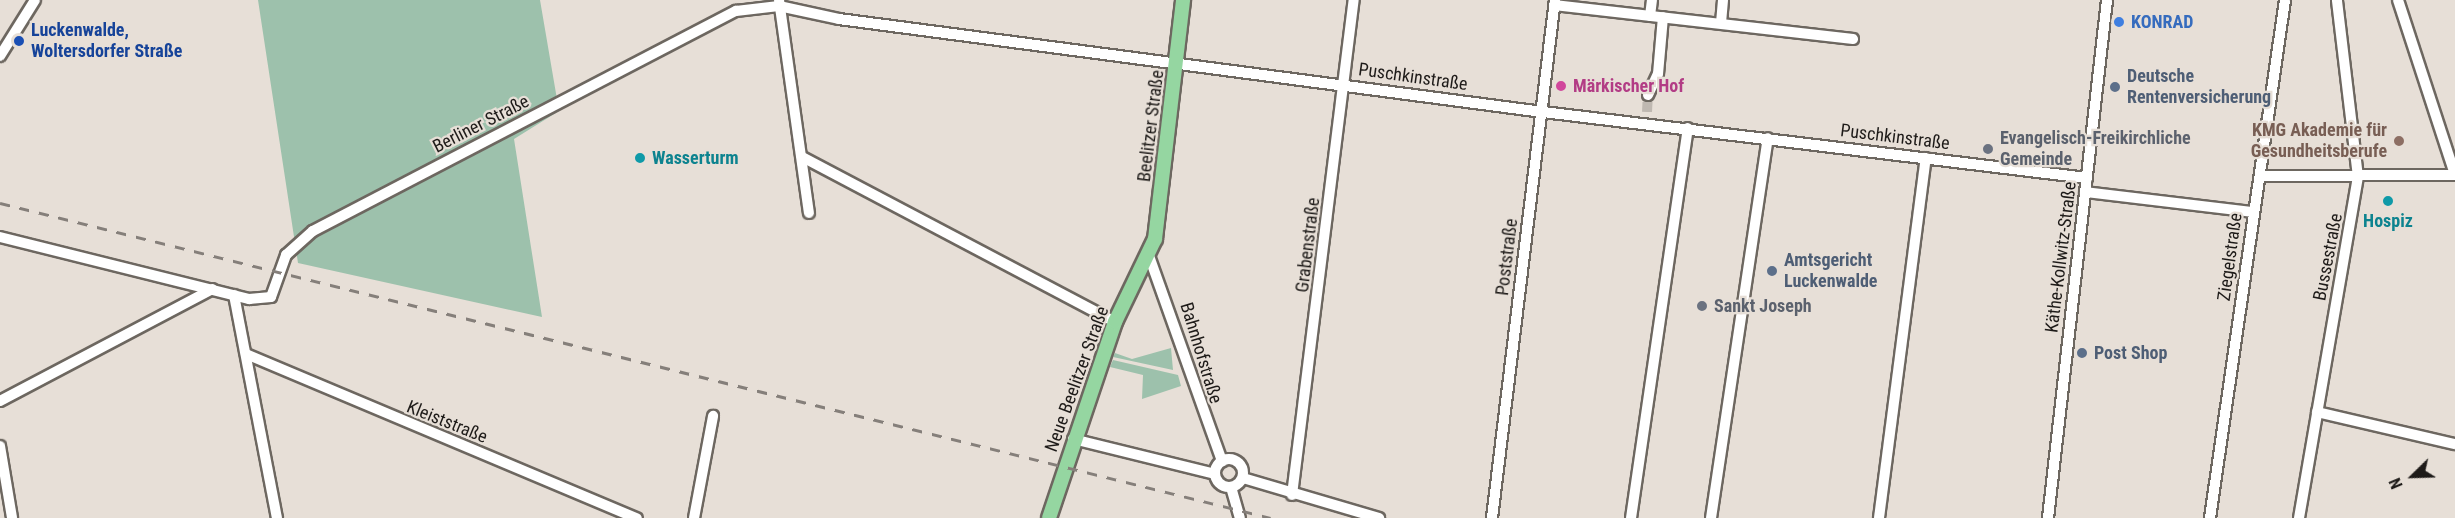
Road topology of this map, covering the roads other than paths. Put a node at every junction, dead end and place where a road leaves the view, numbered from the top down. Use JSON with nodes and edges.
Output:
{"nodes":[{"id":1,"x":35,"y":0,"type":"edge"},
{"id":2,"x":1183,"y":0,"type":"edge"},
{"id":3,"x":1354,"y":0,"type":"edge"},
{"id":4,"x":1652,"y":0,"type":"edge"},
{"id":5,"x":1723,"y":0,"type":"edge"},
{"id":6,"x":2107,"y":0,"type":"edge"},
{"id":7,"x":2285,"y":0,"type":"edge"},
{"id":8,"x":2337,"y":0,"type":"edge"},
{"id":9,"x":2398,"y":0,"type":"edge"},
{"id":10,"x":1555,"y":2,"type":"edge"},
{"id":11,"x":779,"y":3,"type":"edge"},
{"id":12,"x":736,"y":11,"type":"joint"},
{"id":13,"x":1650,"y":16,"type":"junction"},
{"id":14,"x":1663,"y":17,"type":"junction"},
{"id":15,"x":1721,"y":23,"type":"junction"},
{"id":16,"x":1853,"y":39,"type":"dead end"},
{"id":17,"x":0,"y":56,"type":"edge"},
{"id":18,"x":1177,"y":62,"type":"junction"},
{"id":19,"x":1345,"y":85,"type":"junction"},
{"id":20,"x":1648,"y":95,"type":"tunnel mouth"},
{"id":21,"x":1542,"y":111,"type":"junction"},
{"id":22,"x":1688,"y":128,"type":"junction"},
{"id":23,"x":1768,"y":138,"type":"junction"},
{"id":24,"x":804,"y":158,"type":"junction"},
{"id":25,"x":1926,"y":158,"type":"junction"},
{"id":26,"x":2455,"y":175,"type":"edge"},
{"id":27,"x":2260,"y":176,"type":"junction"},
{"id":28,"x":2358,"y":177,"type":"junction"},
{"id":29,"x":2087,"y":178,"type":"junction"},
{"id":30,"x":2085,"y":192,"type":"junction"},
{"id":31,"x":2253,"y":212,"type":"junction"},
{"id":32,"x":809,"y":213,"type":"dead end"},
{"id":33,"x":0,"y":237,"type":"edge"},
{"id":34,"x":1149,"y":256,"type":"junction"},
{"id":35,"x":212,"y":290,"type":"junction"},
{"id":36,"x":234,"y":295,"type":"junction"},
{"id":37,"x":1114,"y":322,"type":"junction"},
{"id":38,"x":246,"y":354,"type":"junction"},
{"id":39,"x":0,"y":401,"type":"edge"},
{"id":40,"x":2317,"y":412,"type":"junction"},
{"id":41,"x":712,"y":416,"type":"dead end"},
{"id":42,"x":1073,"y":439,"type":"junction"},
{"id":43,"x":2455,"y":444,"type":"edge"},
{"id":44,"x":0,"y":446,"type":"edge"},
{"id":45,"x":1222,"y":461,"type":"junction"},
{"id":46,"x":1215,"y":474,"type":"junction"},
{"id":47,"x":1243,"y":478,"type":"junction"},
{"id":48,"x":1232,"y":488,"type":"junction"},
{"id":49,"x":1293,"y":495,"type":"junction"},
{"id":50,"x":12,"y":518,"type":"edge"},
{"id":51,"x":277,"y":518,"type":"edge"},
{"id":52,"x":637,"y":518,"type":"edge"},
{"id":53,"x":694,"y":518,"type":"edge"},
{"id":54,"x":1049,"y":518,"type":"edge"},
{"id":55,"x":1240,"y":518,"type":"edge"},
{"id":56,"x":1379,"y":518,"type":"edge"},
{"id":57,"x":1492,"y":518,"type":"edge"},
{"id":58,"x":1631,"y":518,"type":"edge"},
{"id":59,"x":1711,"y":518,"type":"edge"},
{"id":60,"x":1879,"y":518,"type":"edge"},
{"id":61,"x":2048,"y":518,"type":"edge"},
{"id":62,"x":2210,"y":518,"type":"edge"},
{"id":63,"x":2298,"y":518,"type":"edge"}],
"edges":[{"from":1,"to":17,"type":"street"},
{"from":2,"to":18,"type":"main road","name":"Beelitzer Straße"},
{"from":3,"to":19,"type":"street","name":"Grabenstraße"},
{"from":4,"to":13,"type":"street"},
{"from":5,"to":15,"type":"street"},
{"from":6,"to":29,"type":"street","name":"Käthe-Kollwitz-Straße"},
{"from":7,"to":27,"type":"street","name":"Ziegelstraße"},
{"from":8,"to":28,"type":"street","name":"Bussestraße"},
{"from":9,"to":26,"type":"street"},
{"from":10,"to":13,"type":"street"},
{"from":10,"to":21,"type":"street","name":"Poststraße"},
{"from":11,"to":12,"type":"street","name":"Puschkinstraße"},
{"from":11,"to":18,"type":"street","name":"Puschkinstraße"},
{"from":11,"to":24,"type":"street"},
{"from":12,"to":36,"type":"street","name":"Berliner Straße"},
{"from":13,"to":14,"type":"street"},
{"from":14,"to":15,"type":"street"},
{"from":14,"to":20,"type":"street"},
{"from":15,"to":16,"type":"street"},
{"from":18,"to":19,"type":"street","name":"Puschkinstraße"},
{"from":18,"to":34,"type":"main road","name":"Beelitzer Straße"},
{"from":19,"to":21,"type":"street","name":"Puschkinstraße"},
{"from":19,"to":49,"type":"street","name":"Grabenstraße"},
{"from":21,"to":22,"type":"street","name":"Puschkinstraße"},
{"from":21,"to":57,"type":"street","name":"Poststraße"},
{"from":22,"to":23,"type":"street","name":"Puschkinstraße"},
{"from":22,"to":58,"type":"street"},
{"from":23,"to":25,"type":"street","name":"Puschkinstraße"},
{"from":23,"to":59,"type":"street"},
{"from":24,"to":32,"type":"street"},
{"from":24,"to":37,"type":"street"},
{"from":25,"to":29,"type":"street","name":"Puschkinstraße"},
{"from":25,"to":60,"type":"street"},
{"from":26,"to":28,"type":"street"},
{"from":27,"to":28,"type":"street"},
{"from":27,"to":31,"type":"street","name":"Ziegelstraße"},
{"from":28,"to":40,"type":"street","name":"Bussestraße"},
{"from":29,"to":30,"type":"street","name":"Käthe-Kollwitz-Straße"},
{"from":30,"to":31,"type":"street"},
{"from":30,"to":61,"type":"street","name":"Käthe-Kollwitz-Straße"},
{"from":31,"to":62,"type":"street","name":"Ziegelstraße"},
{"from":33,"to":35,"type":"street"},
{"from":34,"to":37,"type":"main road","name":"Neue Beelitzer Straße"},
{"from":34,"to":45,"type":"street","name":"Bahnhofstraße"},
{"from":35,"to":36,"type":"street"},
{"from":35,"to":39,"type":"street"},
{"from":36,"to":38,"type":"street"},
{"from":37,"to":42,"type":"main road","name":"Neue Beelitzer Straße"},
{"from":38,"to":51,"type":"street"},
{"from":38,"to":52,"type":"street","name":"Kleiststraße"},
{"from":40,"to":43,"type":"street"},
{"from":40,"to":63,"type":"street","name":"Bussestraße"},
{"from":41,"to":53,"type":"street"},
{"from":42,"to":46,"type":"street"},
{"from":42,"to":54,"type":"main road","name":"Neue Beelitzer Straße"},
{"from":44,"to":50,"type":"street"},
{"from":45,"to":46,"type":"street"},
{"from":45,"to":47,"type":"street"},
{"from":46,"to":48,"type":"street"},
{"from":47,"to":48,"type":"street"},
{"from":47,"to":49,"type":"street"},
{"from":48,"to":55,"type":"street"},
{"from":49,"to":56,"type":"street"}]}
